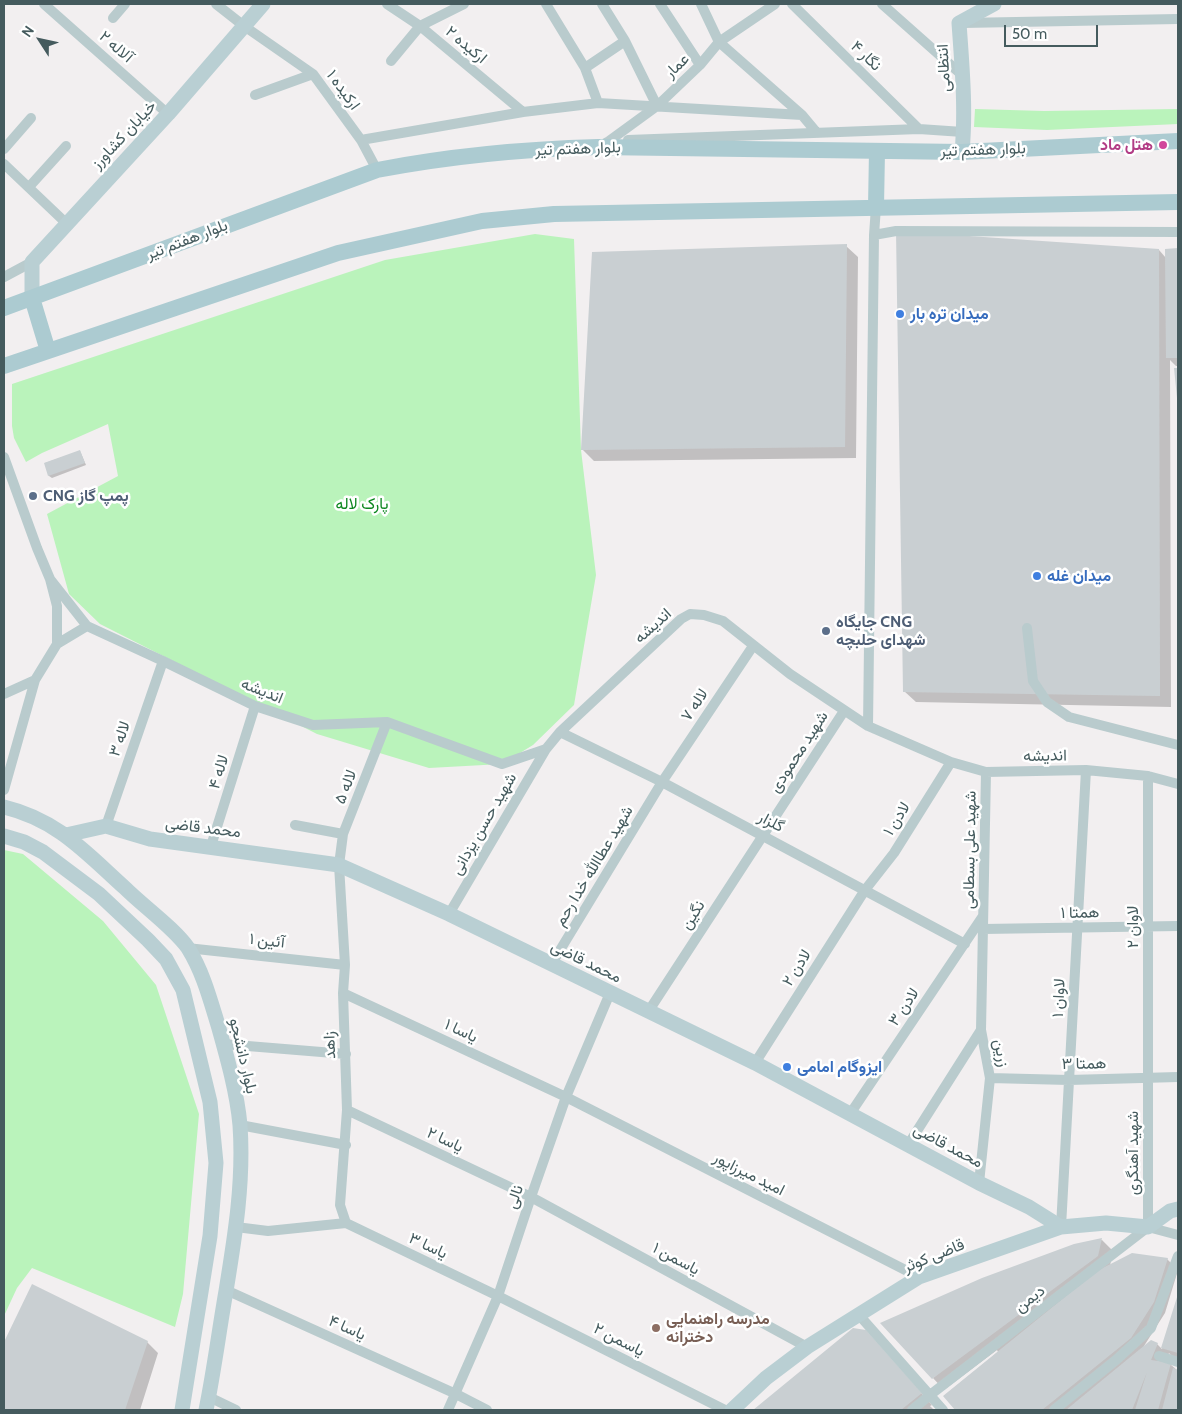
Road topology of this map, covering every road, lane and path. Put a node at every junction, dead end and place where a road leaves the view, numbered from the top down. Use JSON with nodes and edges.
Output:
{"nodes":[{"id":1,"x":44,"y":4,"type":"edge"},
{"id":2,"x":125,"y":4,"type":"edge"},
{"id":3,"x":216,"y":4,"type":"edge"},
{"id":4,"x":263,"y":4,"type":"edge"},
{"id":5,"x":388,"y":4,"type":"edge"},
{"id":6,"x":464,"y":4,"type":"edge"},
{"id":7,"x":546,"y":4,"type":"edge"},
{"id":8,"x":602,"y":4,"type":"edge"},
{"id":9,"x":660,"y":4,"type":"edge"},
{"id":10,"x":701,"y":4,"type":"edge"},
{"id":11,"x":775,"y":4,"type":"edge"},
{"id":12,"x":792,"y":4,"type":"edge"},
{"id":13,"x":882,"y":4,"type":"edge"},
{"id":14,"x":984,"y":6,"type":"edge"},
{"id":15,"x":113,"y":18,"type":"dead end"},
{"id":16,"x":1178,"y":19,"type":"edge"},
{"id":17,"x":959,"y":23,"type":"junction"},
{"id":18,"x":244,"y":26,"type":"junction"},
{"id":19,"x":420,"y":26,"type":"junction"},
{"id":20,"x":625,"y":41,"type":"junction"},
{"id":21,"x":719,"y":42,"type":"junction"},
{"id":22,"x":391,"y":62,"type":"dead end"},
{"id":23,"x":700,"y":65,"type":"junction"},
{"id":24,"x":586,"y":68,"type":"junction"},
{"id":25,"x":313,"y":74,"type":"junction"},
{"id":26,"x":962,"y":75,"type":"junction"},
{"id":27,"x":256,"y":95,"type":"dead end"},
{"id":28,"x":598,"y":103,"type":"junction"},
{"id":29,"x":657,"y":106,"type":"junction"},
{"id":30,"x":523,"y":112,"type":"junction"},
{"id":31,"x":168,"y":114,"type":"junction"},
{"id":32,"x":802,"y":114,"type":"junction"},
{"id":33,"x":31,"y":118,"type":"dead end"},
{"id":34,"x":919,"y":129,"type":"junction"},
{"id":35,"x":963,"y":132,"type":"junction"},
{"id":36,"x":817,"y":133,"type":"junction"},
{"id":37,"x":361,"y":140,"type":"junction"},
{"id":38,"x":1178,"y":141,"type":"edge"},
{"id":39,"x":604,"y":144,"type":"junction"},
{"id":40,"x":66,"y":146,"type":"dead end"},
{"id":41,"x":4,"y":149,"type":"edge"},
{"id":42,"x":877,"y":151,"type":"junction"},
{"id":43,"x":962,"y":152,"type":"junction"},
{"id":44,"x":4,"y":164,"type":"edge"},
{"id":45,"x":377,"y":170,"type":"junction"},
{"id":46,"x":29,"y":187,"type":"junction"},
{"id":47,"x":1178,"y":202,"type":"edge"},
{"id":48,"x":876,"y":207,"type":"junction"},
{"id":49,"x":66,"y":224,"type":"junction"},
{"id":50,"x":1178,"y":232,"type":"edge"},
{"id":51,"x":874,"y":235,"type":"junction"},
{"id":52,"x":32,"y":262,"type":"junction"},
{"id":53,"x":4,"y":277,"type":"edge"},
{"id":54,"x":32,"y":298,"type":"junction"},
{"id":55,"x":4,"y":308,"type":"edge"},
{"id":56,"x":48,"y":351,"type":"junction"},
{"id":57,"x":4,"y":366,"type":"edge"},
{"id":58,"x":4,"y":456,"type":"edge"},
{"id":59,"x":50,"y":578,"type":"junction"},
{"id":60,"x":87,"y":626,"type":"junction"},
{"id":61,"x":1026,"y":628,"type":"dead end"},
{"id":62,"x":57,"y":644,"type":"junction"},
{"id":63,"x":753,"y":646,"type":"junction"},
{"id":64,"x":163,"y":660,"type":"junction"},
{"id":65,"x":35,"y":680,"type":"junction"},
{"id":66,"x":4,"y":694,"type":"edge"},
{"id":67,"x":255,"y":706,"type":"junction"},
{"id":68,"x":844,"y":711,"type":"junction"},
{"id":69,"x":387,"y":722,"type":"junction"},
{"id":70,"x":868,"y":726,"type":"junction"},
{"id":71,"x":560,"y":732,"type":"junction"},
{"id":72,"x":1178,"y":744,"type":"edge"},
{"id":73,"x":546,"y":749,"type":"junction"},
{"id":74,"x":951,"y":762,"type":"junction"},
{"id":75,"x":1086,"y":770,"type":"junction"},
{"id":76,"x":986,"y":772,"type":"junction"},
{"id":77,"x":1148,"y":776,"type":"junction"},
{"id":78,"x":662,"y":782,"type":"junction"},
{"id":79,"x":1178,"y":784,"type":"edge"},
{"id":80,"x":4,"y":790,"type":"edge"},
{"id":81,"x":4,"y":808,"type":"edge"},
{"id":82,"x":296,"y":825,"type":"dead end"},
{"id":83,"x":106,"y":826,"type":"junction"},
{"id":84,"x":343,"y":834,"type":"junction"},
{"id":85,"x":66,"y":835,"type":"junction"},
{"id":86,"x":763,"y":835,"type":"junction"},
{"id":87,"x":4,"y":836,"type":"edge"},
{"id":88,"x":211,"y":846,"type":"junction"},
{"id":89,"x":339,"y":865,"type":"junction"},
{"id":90,"x":865,"y":890,"type":"junction"},
{"id":91,"x":449,"y":914,"type":"junction"},
{"id":92,"x":983,"y":916,"type":"junction"},
{"id":93,"x":1148,"y":926,"type":"junction"},
{"id":94,"x":1178,"y":926,"type":"edge"},
{"id":95,"x":1077,"y":928,"type":"junction"},
{"id":96,"x":983,"y":929,"type":"junction"},
{"id":97,"x":965,"y":944,"type":"junction"},
{"id":98,"x":187,"y":948,"type":"junction"},
{"id":99,"x":344,"y":965,"type":"junction"},
{"id":100,"x":552,"y":965,"type":"junction"},
{"id":101,"x":343,"y":993,"type":"junction"},
{"id":102,"x":610,"y":993,"type":"junction"},
{"id":103,"x":648,"y":1012,"type":"junction"},
{"id":104,"x":981,"y":1030,"type":"junction"},
{"id":105,"x":223,"y":1044,"type":"junction"},
{"id":106,"x":346,"y":1054,"type":"junction"},
{"id":107,"x":755,"y":1063,"type":"junction"},
{"id":108,"x":1178,"y":1077,"type":"edge"},
{"id":109,"x":990,"y":1078,"type":"junction"},
{"id":110,"x":1148,"y":1078,"type":"junction"},
{"id":111,"x":1069,"y":1080,"type":"junction"},
{"id":112,"x":566,"y":1097,"type":"junction"},
{"id":113,"x":347,"y":1110,"type":"junction"},
{"id":114,"x":850,"y":1114,"type":"junction"},
{"id":115,"x":240,"y":1125,"type":"junction"},
{"id":116,"x":908,"y":1145,"type":"junction"},
{"id":117,"x":346,"y":1146,"type":"junction"},
{"id":118,"x":979,"y":1183,"type":"junction"},
{"id":119,"x":530,"y":1197,"type":"junction"},
{"id":120,"x":1178,"y":1209,"type":"edge"},
{"id":121,"x":346,"y":1223,"type":"junction"},
{"id":122,"x":236,"y":1227,"type":"junction"},
{"id":123,"x":1061,"y":1227,"type":"junction"},
{"id":124,"x":1148,"y":1228,"type":"junction"},
{"id":125,"x":1178,"y":1235,"type":"edge"},
{"id":126,"x":1178,"y":1256,"type":"edge"},
{"id":127,"x":919,"y":1277,"type":"junction"},
{"id":128,"x":226,"y":1290,"type":"junction"},
{"id":129,"x":498,"y":1296,"type":"junction"},
{"id":130,"x":859,"y":1315,"type":"junction"},
{"id":131,"x":807,"y":1347,"type":"junction"},
{"id":132,"x":1159,"y":1356,"type":"dead end"},
{"id":133,"x":1178,"y":1362,"type":"edge"},
{"id":134,"x":456,"y":1394,"type":"junction"},
{"id":135,"x":930,"y":1395,"type":"junction"},
{"id":136,"x":208,"y":1404,"type":"edge"},
{"id":137,"x":182,"y":1410,"type":"edge"},
{"id":138,"x":236,"y":1410,"type":"edge"},
{"id":139,"x":448,"y":1410,"type":"edge"},
{"id":140,"x":487,"y":1410,"type":"edge"},
{"id":141,"x":725,"y":1410,"type":"edge"},
{"id":142,"x":732,"y":1410,"type":"edge"},
{"id":143,"x":912,"y":1410,"type":"edge"},
{"id":144,"x":943,"y":1410,"type":"edge"},
{"id":145,"x":1054,"y":1410,"type":"edge"}],
"edges":[{"from":1,"to":31,"type":"street","name":"آلاله ۲"},
{"from":2,"to":15,"type":"street"},
{"from":3,"to":18,"type":"street","name":"ارکیده ۱"},
{"from":4,"to":18,"type":"main road","name":"خیابان کشاورز"},
{"from":5,"to":19,"type":"street","name":"ارکیده ۲"},
{"from":6,"to":19,"type":"street"},
{"from":7,"to":24,"type":"street"},
{"from":8,"to":20,"type":"street"},
{"from":9,"to":23,"type":"street"},
{"from":10,"to":21,"type":"street"},
{"from":11,"to":21,"type":"street","name":"عمار"},
{"from":12,"to":34,"type":"street","name":"نگار ۴"},
{"from":13,"to":26,"type":"street"},
{"from":14,"to":17,"type":"main road","name":"انتظامی"},
{"from":16,"to":17,"type":"street"},
{"from":17,"to":26,"type":"main road","name":"انتظامی"},
{"from":18,"to":25,"type":"street","name":"ارکیده ۱"},
{"from":18,"to":31,"type":"main road","name":"خیابان کشاورز"},
{"from":19,"to":22,"type":"street"},
{"from":19,"to":30,"type":"street","name":"ارکیده ۲"},
{"from":20,"to":24,"type":"street"},
{"from":20,"to":29,"type":"street"},
{"from":21,"to":23,"type":"street","name":"عمار"},
{"from":21,"to":32,"type":"street"},
{"from":23,"to":29,"type":"street","name":"عمار"},
{"from":24,"to":28,"type":"street"},
{"from":25,"to":27,"type":"street"},
{"from":25,"to":37,"type":"street","name":"ارکیده ۱"},
{"from":26,"to":35,"type":"main road","name":"انتظامی"},
{"from":28,"to":29,"type":"street"},
{"from":28,"to":30,"type":"street"},
{"from":29,"to":32,"type":"street"},
{"from":29,"to":39,"type":"street","name":"عمار"},
{"from":30,"to":37,"type":"street"},
{"from":31,"to":49,"type":"main road","name":"خیابان کشاورز"},
{"from":32,"to":36,"type":"street"},
{"from":33,"to":41,"type":"street"},
{"from":34,"to":35,"type":"street"},
{"from":34,"to":36,"type":"street"},
{"from":35,"to":43,"type":"main road","name":"انتظامی"},
{"from":36,"to":39,"type":"street"},
{"from":37,"to":45,"type":"street","name":"ارکیده ۱"},
{"from":38,"to":43,"type":"main road","name":"بلوار هفتم تیر"},
{"from":39,"to":42,"type":"main road","name":"بلوار هفتم تیر"},
{"from":39,"to":45,"type":"main road","name":"بلوار هفتم تیر"},
{"from":40,"to":46,"type":"street"},
{"from":42,"to":43,"type":"main road","name":"بلوار هفتم تیر"},
{"from":42,"to":48,"type":"main road"},
{"from":44,"to":46,"type":"street"},
{"from":45,"to":54,"type":"main road","name":"بلوار هفتم تیر"},
{"from":46,"to":49,"type":"street"},
{"from":47,"to":48,"type":"main road"},
{"from":48,"to":51,"type":"street"},
{"from":48,"to":56,"type":"main road"},
{"from":49,"to":52,"type":"main road","name":"خیابان کشاورز"},
{"from":50,"to":51,"type":"street"},
{"from":51,"to":70,"type":"street"},
{"from":52,"to":53,"type":"street"},
{"from":52,"to":54,"type":"main road"},
{"from":54,"to":55,"type":"main road","name":"بلوار هفتم تیر"},
{"from":54,"to":56,"type":"main road"},
{"from":56,"to":57,"type":"main road"},
{"from":58,"to":59,"type":"street"},
{"from":59,"to":60,"type":"street"},
{"from":59,"to":62,"type":"street"},
{"from":60,"to":62,"type":"street"},
{"from":60,"to":64,"type":"street","name":"اندیشه"},
{"from":61,"to":72,"type":"street"},
{"from":62,"to":65,"type":"street"},
{"from":63,"to":68,"type":"street","name":"اندیشه"},
{"from":63,"to":71,"type":"street","name":"اندیشه"},
{"from":63,"to":78,"type":"street","name":"لاله ۷"},
{"from":64,"to":67,"type":"street","name":"اندیشه"},
{"from":64,"to":83,"type":"street","name":"لاله ۳"},
{"from":65,"to":66,"type":"street"},
{"from":65,"to":80,"type":"street"},
{"from":67,"to":69,"type":"street","name":"اندیشه"},
{"from":67,"to":88,"type":"street","name":"لاله ۴"},
{"from":68,"to":70,"type":"street","name":"اندیشه"},
{"from":68,"to":86,"type":"street","name":"شهید محمودی"},
{"from":69,"to":73,"type":"street","name":"اندیشه"},
{"from":69,"to":84,"type":"street","name":"لاله ۵"},
{"from":70,"to":74,"type":"street","name":"اندیشه"},
{"from":71,"to":73,"type":"street","name":"اندیشه"},
{"from":71,"to":78,"type":"street","name":"گلزار"},
{"from":73,"to":91,"type":"street","name":"شهید حسن یزدانی"},
{"from":74,"to":76,"type":"street","name":"اندیشه"},
{"from":74,"to":90,"type":"street","name":"لادن ۱"},
{"from":75,"to":76,"type":"street","name":"اندیشه"},
{"from":75,"to":77,"type":"street","name":"اندیشه"},
{"from":75,"to":95,"type":"street","name":"لاوان ۱"},
{"from":76,"to":92,"type":"street","name":"شهید علی بسطامی"},
{"from":77,"to":79,"type":"street","name":"اندیشه"},
{"from":77,"to":93,"type":"street","name":"لاوان ۲"},
{"from":78,"to":86,"type":"street","name":"گلزار"},
{"from":78,"to":100,"type":"street","name":"شهید عطاالله خدا رحم"},
{"from":81,"to":85,"type":"main road","name":"بلوار دانشجو"},
{"from":82,"to":84,"type":"street"},
{"from":83,"to":85,"type":"main road","name":"محمد قاضی"},
{"from":83,"to":88,"type":"main road","name":"محمد قاضی"},
{"from":84,"to":89,"type":"street","name":"لاله ۵"},
{"from":85,"to":98,"type":"main road","name":"بلوار دانشجو"},
{"from":86,"to":90,"type":"street","name":"گلزار"},
{"from":86,"to":103,"type":"street","name":"نگین"},
{"from":87,"to":137,"type":"main road"},
{"from":88,"to":89,"type":"main road","name":"محمد قاضی"},
{"from":89,"to":91,"type":"main road","name":"محمد قاضی"},
{"from":89,"to":99,"type":"street","name":"زاهد"},
{"from":90,"to":97,"type":"street","name":"گلزار"},
{"from":90,"to":107,"type":"street","name":"لادن ۲"},
{"from":91,"to":100,"type":"main road","name":"محمد قاضی"},
{"from":92,"to":96,"type":"street","name":"شهید علی بسطامی"},
{"from":92,"to":97,"type":"street","name":"لادن ۳"},
{"from":93,"to":94,"type":"street","name":"همتا ۱"},
{"from":93,"to":95,"type":"street","name":"همتا ۱"},
{"from":93,"to":110,"type":"street","name":"لاوان ۲"},
{"from":95,"to":96,"type":"street","name":"همتا ۱"},
{"from":95,"to":111,"type":"street","name":"لاوان ۱"},
{"from":96,"to":104,"type":"street","name":"زرین"},
{"from":97,"to":114,"type":"street","name":"لادن ۳"},
{"from":98,"to":99,"type":"street","name":"آئین ۱"},
{"from":98,"to":105,"type":"main road","name":"بلوار دانشجو"},
{"from":99,"to":101,"type":"street","name":"زاهد"},
{"from":100,"to":102,"type":"main road","name":"محمد قاضی"},
{"from":101,"to":106,"type":"street","name":"زاهد"},
{"from":101,"to":112,"type":"street","name":"یاسا ۱"},
{"from":102,"to":103,"type":"main road","name":"محمد قاضی"},
{"from":102,"to":112,"type":"street","name":"نالی"},
{"from":103,"to":107,"type":"main road","name":"محمد قاضی"},
{"from":104,"to":109,"type":"street","name":"زرین"},
{"from":104,"to":116,"type":"street"},
{"from":105,"to":106,"type":"street"},
{"from":105,"to":115,"type":"main road","name":"بلوار دانشجو"},
{"from":106,"to":113,"type":"street","name":"زاهد"},
{"from":107,"to":114,"type":"main road","name":"محمد قاضی"},
{"from":108,"to":110,"type":"street","name":"همتا ۳"},
{"from":109,"to":111,"type":"street","name":"همتا ۳"},
{"from":109,"to":118,"type":"street","name":"زرین"},
{"from":110,"to":111,"type":"street","name":"همتا ۳"},
{"from":110,"to":124,"type":"street","name":"شهید آهنگری"},
{"from":111,"to":123,"type":"street","name":"لاوان ۱"},
{"from":112,"to":119,"type":"street","name":"نالی"},
{"from":112,"to":127,"type":"street","name":"امید میرزاپور"},
{"from":113,"to":117,"type":"street","name":"زاهد"},
{"from":113,"to":119,"type":"street","name":"یاسا ۲"},
{"from":114,"to":116,"type":"main road","name":"محمد قاضی"},
{"from":115,"to":117,"type":"street"},
{"from":115,"to":122,"type":"main road","name":"بلوار دانشجو"},
{"from":116,"to":118,"type":"main road","name":"محمد قاضی"},
{"from":117,"to":121,"type":"street","name":"زاهد"},
{"from":118,"to":123,"type":"main road","name":"محمد قاضی"},
{"from":119,"to":129,"type":"street","name":"نالی"},
{"from":119,"to":131,"type":"street","name":"یاسمن ۱"},
{"from":120,"to":124,"type":"main road"},
{"from":121,"to":122,"type":"street"},
{"from":121,"to":129,"type":"street","name":"یاسا ۳"},
{"from":122,"to":128,"type":"main road","name":"بلوار دانشجو"},
{"from":123,"to":124,"type":"main road","name":"قاضی کوثر"},
{"from":123,"to":127,"type":"main road","name":"قاضی کوثر"},
{"from":124,"to":125,"type":"street"},
{"from":124,"to":135,"type":"street","name":"دیمن"},
{"from":126,"to":145,"type":"street"},
{"from":127,"to":130,"type":"main road","name":"قاضی کوثر"},
{"from":128,"to":134,"type":"street","name":"یاسا ۴"},
{"from":128,"to":136,"type":"main road","name":"بلوار دانشجو"},
{"from":129,"to":134,"type":"street","name":"نالی"},
{"from":129,"to":141,"type":"street","name":"یاسمن ۲"},
{"from":130,"to":131,"type":"main road","name":"قاضی کوثر"},
{"from":130,"to":135,"type":"street"},
{"from":131,"to":142,"type":"main road","name":"قاضی کوثر"},
{"from":132,"to":133,"type":"street"},
{"from":134,"to":139,"type":"street","name":"نالی"},
{"from":134,"to":140,"type":"street"},
{"from":135,"to":143,"type":"street","name":"دیمن"},
{"from":135,"to":144,"type":"street"},
{"from":136,"to":138,"type":"street"}]}
